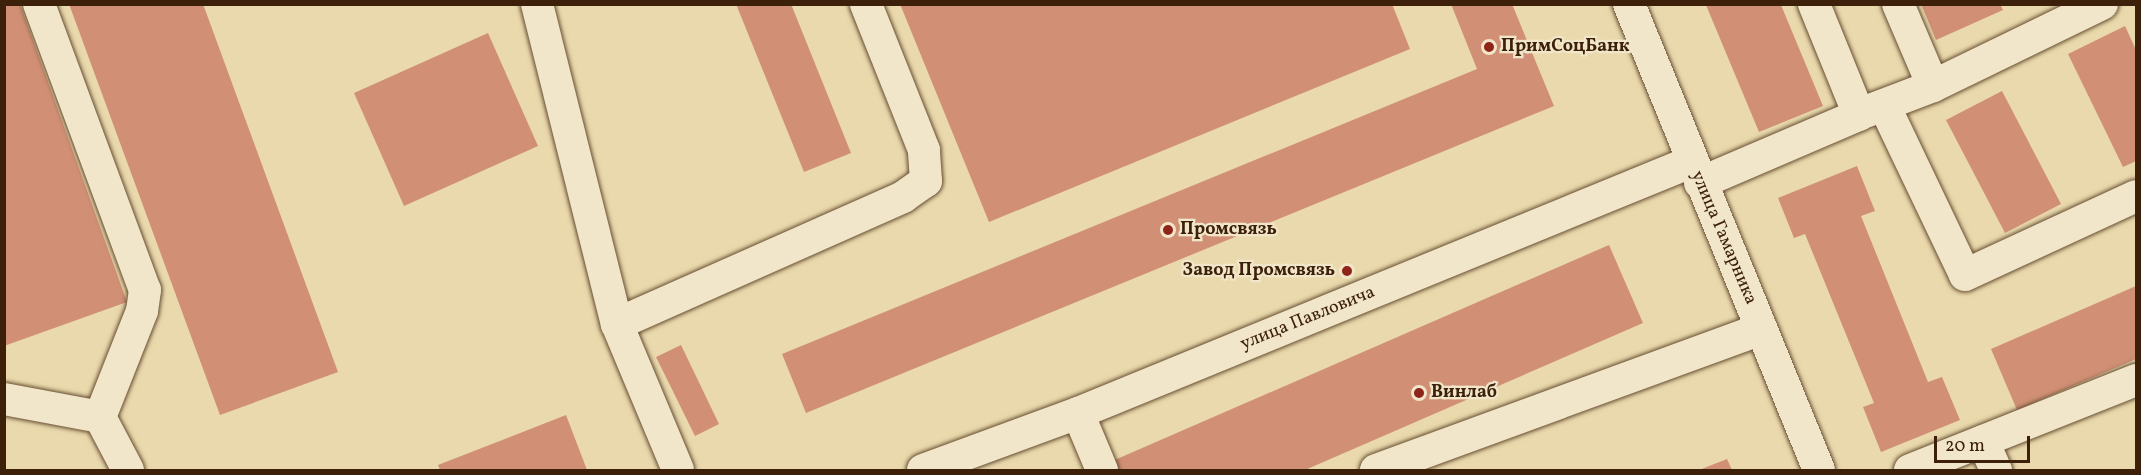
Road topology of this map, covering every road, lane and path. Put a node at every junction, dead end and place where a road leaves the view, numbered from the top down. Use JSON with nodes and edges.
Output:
{"nodes":[{"id":1,"x":39,"y":4,"type":"edge"},
{"id":2,"x":537,"y":4,"type":"edge"},
{"id":3,"x":866,"y":4,"type":"edge"},
{"id":4,"x":1629,"y":4,"type":"edge"},
{"id":5,"x":1814,"y":4,"type":"edge"},
{"id":6,"x":1898,"y":4,"type":"edge"},
{"id":7,"x":2102,"y":4,"type":"edge"},
{"id":8,"x":1933,"y":86,"type":"junction"},
{"id":9,"x":1872,"y":110,"type":"junction"},
{"id":10,"x":1695,"y":172,"type":"junction"},
{"id":11,"x":2136,"y":196,"type":"edge"},
{"id":12,"x":616,"y":324,"type":"junction"},
{"id":13,"x":1761,"y":328,"type":"junction"},
{"id":14,"x":2136,"y":380,"type":"edge"},
{"id":15,"x":4,"y":399,"type":"edge"},
{"id":16,"x":1078,"y":412,"type":"junction"},
{"id":17,"x":100,"y":417,"type":"junction"},
{"id":18,"x":1983,"y":441,"type":"junction"},
{"id":19,"x":128,"y":471,"type":"edge"},
{"id":20,"x":678,"y":471,"type":"edge"},
{"id":21,"x":923,"y":471,"type":"edge"},
{"id":22,"x":1102,"y":471,"type":"edge"},
{"id":23,"x":1376,"y":471,"type":"edge"},
{"id":24,"x":1820,"y":471,"type":"edge"},
{"id":25,"x":1910,"y":471,"type":"edge"},
{"id":26,"x":1996,"y":471,"type":"edge"}],
"edges":[{"from":1,"to":17,"type":"street"},
{"from":2,"to":12,"type":"street"},
{"from":3,"to":12,"type":"street"},
{"from":4,"to":10,"type":"street","name":"улица Гамарника"},
{"from":5,"to":9,"type":"street"},
{"from":6,"to":8,"type":"street"},
{"from":7,"to":8,"type":"street","name":"улица Павловича"},
{"from":8,"to":9,"type":"street","name":"улица Павловича"},
{"from":9,"to":10,"type":"street","name":"улица Павловича"},
{"from":9,"to":11,"type":"street"},
{"from":10,"to":13,"type":"street","name":"улица Гамарника"},
{"from":10,"to":16,"type":"street","name":"улица Павловича"},
{"from":12,"to":20,"type":"street"},
{"from":13,"to":23,"type":"street"},
{"from":13,"to":24,"type":"street","name":"улица Гамарника"},
{"from":14,"to":18,"type":"street"},
{"from":15,"to":17,"type":"street"},
{"from":16,"to":21,"type":"street","name":"улица Павловича"},
{"from":16,"to":22,"type":"street"},
{"from":17,"to":19,"type":"street"},
{"from":18,"to":25,"type":"street"},
{"from":18,"to":26,"type":"street"}]}
